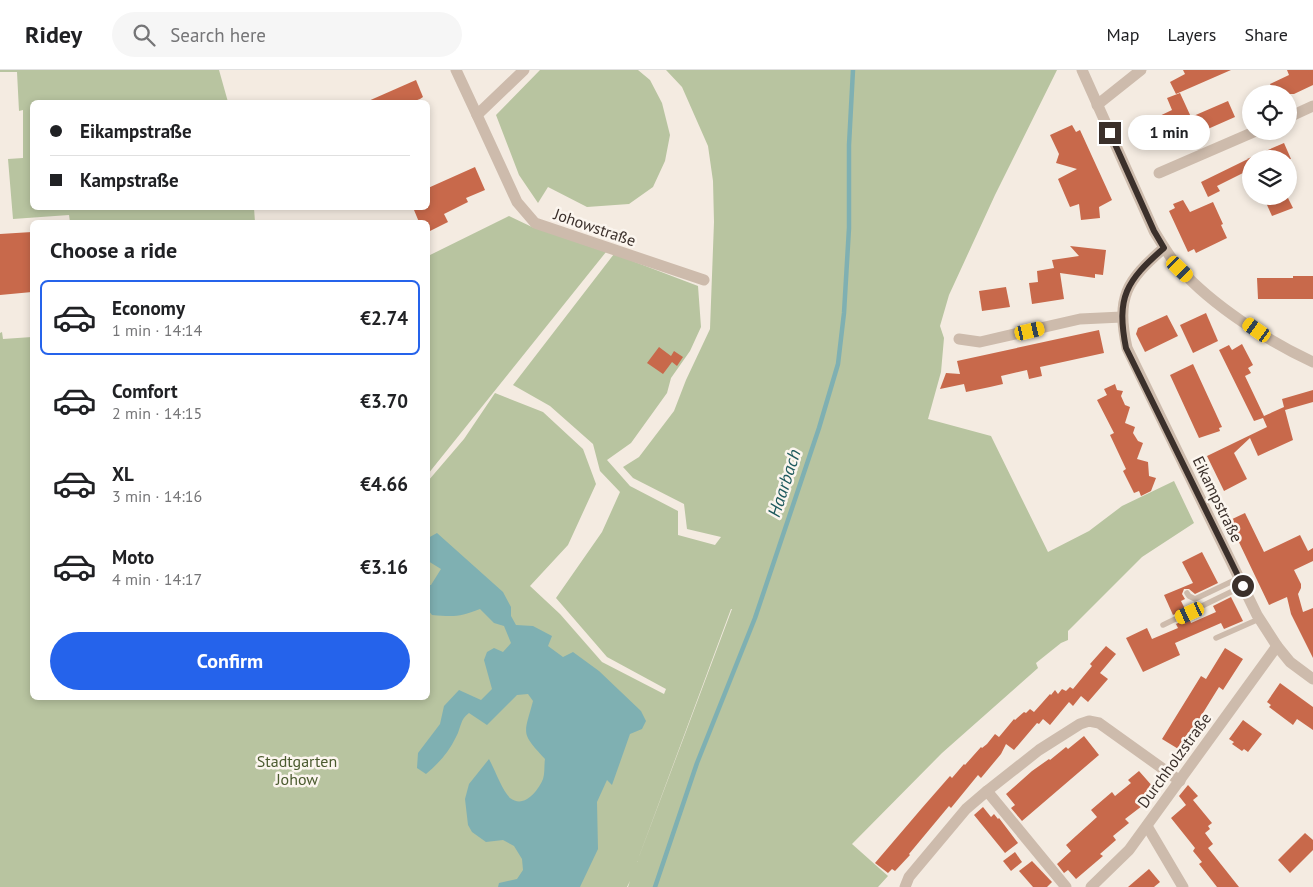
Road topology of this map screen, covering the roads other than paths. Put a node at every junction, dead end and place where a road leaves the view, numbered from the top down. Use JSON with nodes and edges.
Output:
{"nodes":[{"id":1,"x":456,"y":70,"type":"edge"},
{"id":2,"x":524,"y":70,"type":"edge"},
{"id":3,"x":1082,"y":70,"type":"edge"},
{"id":4,"x":1141,"y":70,"type":"edge"},
{"id":5,"x":1097,"y":105,"type":"junction"},
{"id":6,"x":1313,"y":106,"type":"edge"},
{"id":7,"x":1297,"y":113,"type":"edge"},
{"id":8,"x":477,"y":115,"type":"junction"},
{"id":9,"x":1242,"y":137,"type":"edge"},
{"id":10,"x":1159,"y":173,"type":"dead end"},
{"id":11,"x":1164,"y":248,"type":"junction"},
{"id":12,"x":704,"y":280,"type":"dead end"},
{"id":13,"x":1122,"y":317,"type":"junction"},
{"id":14,"x":959,"y":340,"type":"dead end"},
{"id":15,"x":1313,"y":362,"type":"edge"},
{"id":16,"x":1241,"y":582,"type":"junction"},
{"id":17,"x":1187,"y":593,"type":"dead end"},
{"id":18,"x":1260,"y":619,"type":"junction"},
{"id":19,"x":1163,"y":625,"type":"dead end"},
{"id":20,"x":1216,"y":638,"type":"dead end"},
{"id":21,"x":1277,"y":646,"type":"junction"},
{"id":22,"x":1313,"y":679,"type":"edge"},
{"id":23,"x":1180,"y":781,"type":"junction"},
{"id":24,"x":987,"y":790,"type":"junction"},
{"id":25,"x":1147,"y":826,"type":"junction"},
{"id":26,"x":905,"y":887,"type":"edge"},
{"id":27,"x":1066,"y":887,"type":"edge"},
{"id":28,"x":1091,"y":887,"type":"edge"},
{"id":29,"x":1183,"y":887,"type":"edge"}],
"edges":[{"from":1,"to":8,"type":"street","name":"Johowstraße"},
{"from":2,"to":8,"type":"street"},
{"from":3,"to":5,"type":"street"},
{"from":4,"to":5,"type":"street"},
{"from":5,"to":11,"type":"street"},
{"from":6,"to":7,"type":"street"},
{"from":8,"to":12,"type":"street","name":"Johowstraße"},
{"from":9,"to":10,"type":"street"},
{"from":11,"to":13,"type":"street","name":"Eikampstraße"},
{"from":11,"to":15,"type":"street"},
{"from":13,"to":14,"type":"street"},
{"from":13,"to":16,"type":"street","name":"Eikampstraße"},
{"from":16,"to":17,"type":"lane"},
{"from":16,"to":18,"type":"street","name":"Eikampstraße"},
{"from":16,"to":19,"type":"lane"},
{"from":18,"to":20,"type":"lane"},
{"from":18,"to":21,"type":"street","name":"Eikampstraße"},
{"from":21,"to":22,"type":"street","name":"Eikampstraße"},
{"from":21,"to":23,"type":"street","name":"Durchholzstraße"},
{"from":23,"to":24,"type":"street"},
{"from":23,"to":25,"type":"street","name":"Durchholzstraße"},
{"from":24,"to":26,"type":"street"},
{"from":24,"to":27,"type":"street"},
{"from":25,"to":28,"type":"street","name":"Durchholzstraße"},
{"from":25,"to":29,"type":"street"}]}
